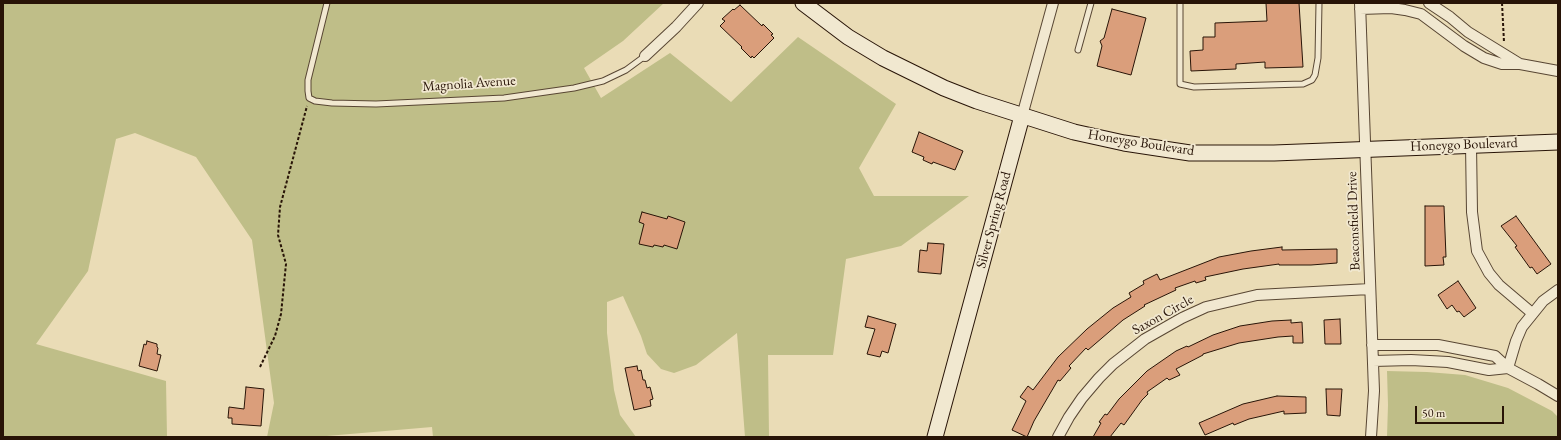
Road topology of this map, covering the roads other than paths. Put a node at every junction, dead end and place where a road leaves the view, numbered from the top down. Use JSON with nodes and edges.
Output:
{"nodes":[{"id":1,"x":327,"y":3,"type":"edge"},
{"id":2,"x":698,"y":3,"type":"edge"},
{"id":3,"x":803,"y":3,"type":"edge"},
{"id":4,"x":1053,"y":3,"type":"edge"},
{"id":5,"x":1091,"y":3,"type":"edge"},
{"id":6,"x":1180,"y":3,"type":"edge"},
{"id":7,"x":1319,"y":3,"type":"edge"},
{"id":8,"x":1429,"y":3,"type":"edge"},
{"id":9,"x":1360,"y":6,"type":"edge"},
{"id":10,"x":1078,"y":50,"type":"dead end"},
{"id":11,"x":644,"y":56,"type":"joint"},
{"id":12,"x":1520,"y":64,"type":"junction"},
{"id":13,"x":1558,"y":71,"type":"edge"},
{"id":14,"x":1022,"y":116,"type":"junction"},
{"id":15,"x":1558,"y":142,"type":"edge"},
{"id":16,"x":1471,"y":145,"type":"junction"},
{"id":17,"x":1365,"y":149,"type":"junction"},
{"id":18,"x":1370,"y":289,"type":"junction"},
{"id":19,"x":1558,"y":290,"type":"edge"},
{"id":20,"x":1532,"y":313,"type":"junction"},
{"id":21,"x":1372,"y":345,"type":"junction"},
{"id":22,"x":1373,"y":361,"type":"junction"},
{"id":23,"x":1508,"y":368,"type":"junction"},
{"id":24,"x":1558,"y":396,"type":"edge"},
{"id":25,"x":935,"y":437,"type":"edge"},
{"id":26,"x":1058,"y":437,"type":"edge"},
{"id":27,"x":1371,"y":437,"type":"edge"}],
"edges":[{"from":1,"to":11,"type":"lane","name":"Magnolia Avenue"},
{"from":2,"to":11,"type":"street","name":"Magnolia Avenue"},
{"from":3,"to":14,"type":"main road","name":"Honeygo Boulevard"},
{"from":4,"to":14,"type":"street","name":"Silver Spring Road"},
{"from":5,"to":10,"type":"lane"},
{"from":6,"to":7,"type":"lane"},
{"from":8,"to":12,"type":"street"},
{"from":9,"to":12,"type":"street"},
{"from":9,"to":17,"type":"street","name":"Beaconsfield Drive"},
{"from":12,"to":13,"type":"street"},
{"from":14,"to":17,"type":"main road","name":"Honeygo Boulevard"},
{"from":14,"to":25,"type":"main road","name":"Silver Spring Road"},
{"from":15,"to":16,"type":"main road","name":"Honeygo Boulevard"},
{"from":16,"to":17,"type":"main road","name":"Honeygo Boulevard"},
{"from":16,"to":20,"type":"street"},
{"from":17,"to":18,"type":"street","name":"Beaconsfield Drive"},
{"from":18,"to":21,"type":"street","name":"Beaconsfield Drive"},
{"from":18,"to":26,"type":"street","name":"Saxon Circle"},
{"from":19,"to":20,"type":"street"},
{"from":20,"to":23,"type":"street"},
{"from":21,"to":22,"type":"street","name":"Beaconsfield Drive"},
{"from":21,"to":23,"type":"street"},
{"from":22,"to":23,"type":"street"},
{"from":22,"to":27,"type":"street","name":"Beaconsfield Drive"},
{"from":23,"to":24,"type":"street"}]}
